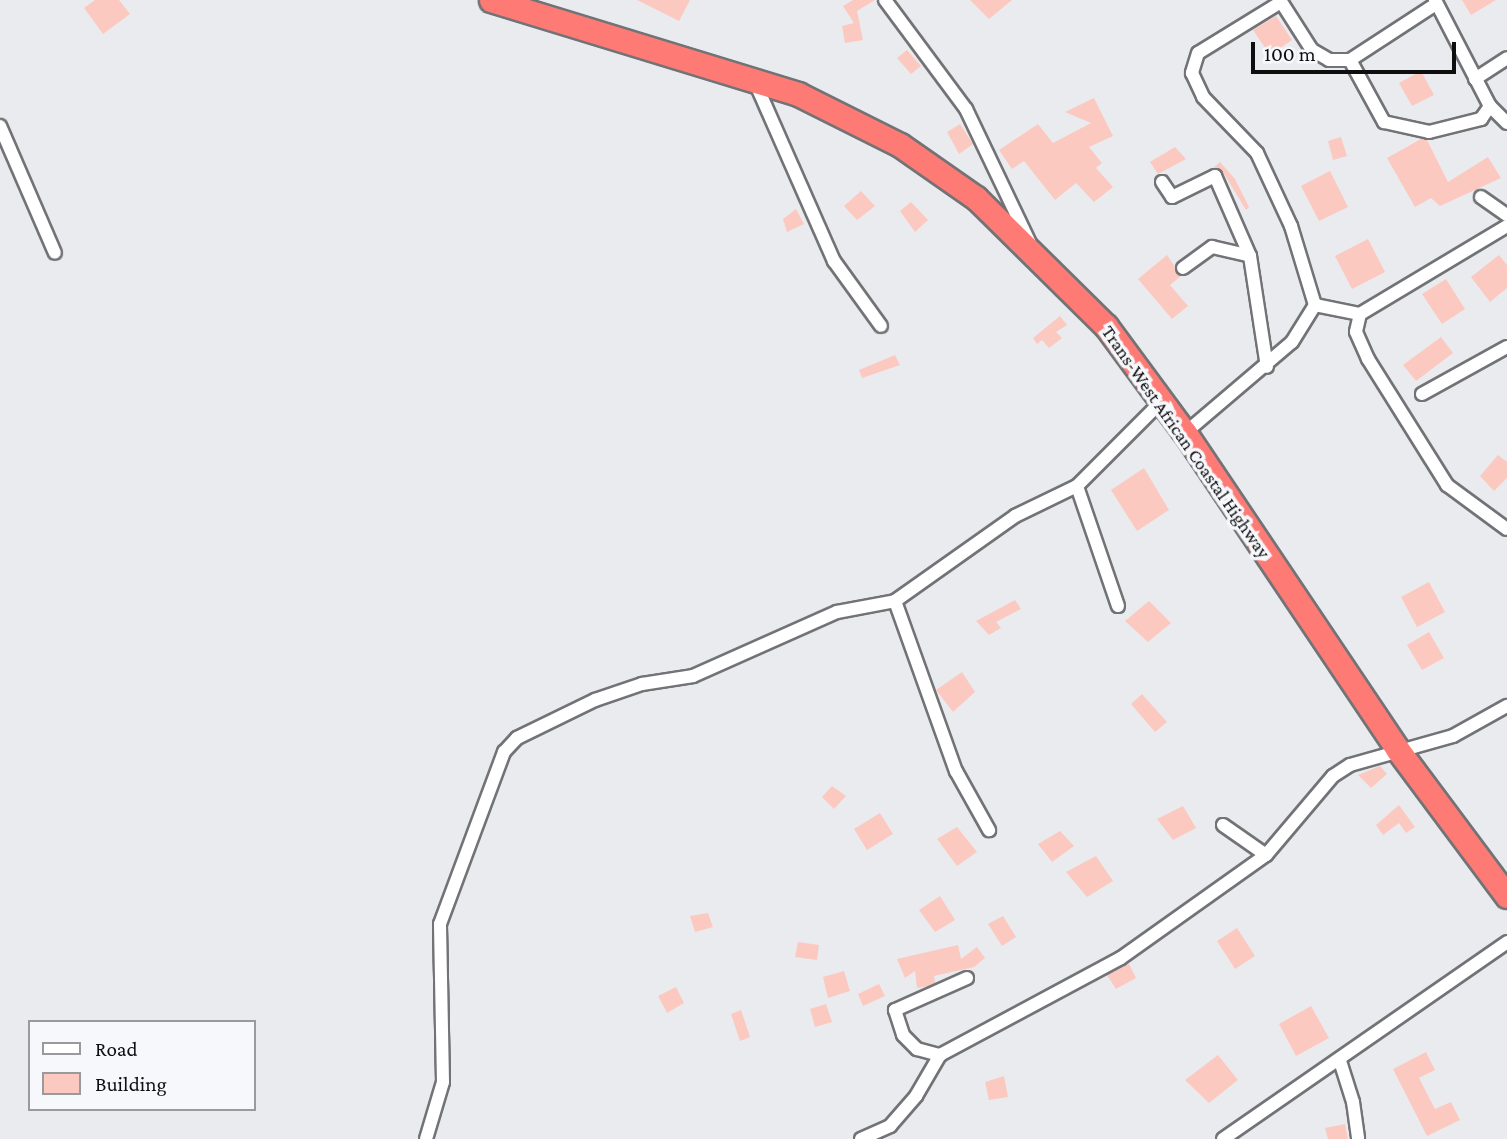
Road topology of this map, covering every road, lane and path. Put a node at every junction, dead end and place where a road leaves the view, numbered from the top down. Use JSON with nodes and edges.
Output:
{"nodes":[{"id":1,"x":491,"y":0,"type":"edge"},
{"id":2,"x":885,"y":0,"type":"edge"},
{"id":3,"x":1280,"y":1,"type":"edge"},
{"id":4,"x":1435,"y":2,"type":"edge"},
{"id":5,"x":1507,"y":58,"type":"edge"},
{"id":6,"x":1350,"y":60,"type":"junction"},
{"id":7,"x":1475,"y":79,"type":"junction"},
{"id":8,"x":755,"y":82,"type":"junction"},
{"id":9,"x":1490,"y":106,"type":"junction"},
{"id":10,"x":1507,"y":124,"type":"edge"},
{"id":11,"x":0,"y":126,"type":"edge"},
{"id":12,"x":1161,"y":182,"type":"dead end"},
{"id":13,"x":1481,"y":197,"type":"dead end"},
{"id":14,"x":1507,"y":215,"type":"edge"},
{"id":15,"x":1507,"y":226,"type":"edge"},
{"id":16,"x":1033,"y":250,"type":"junction"},
{"id":17,"x":55,"y":253,"type":"dead end"},
{"id":18,"x":1250,"y":256,"type":"junction"},
{"id":19,"x":1183,"y":268,"type":"dead end"},
{"id":20,"x":1315,"y":305,"type":"junction"},
{"id":21,"x":1360,"y":314,"type":"junction"},
{"id":22,"x":881,"y":326,"type":"dead end"},
{"id":23,"x":1507,"y":347,"type":"edge"},
{"id":24,"x":1267,"y":367,"type":"junction"},
{"id":25,"x":1422,"y":394,"type":"dead end"},
{"id":26,"x":1161,"y":402,"type":"junction"},
{"id":27,"x":1185,"y":433,"type":"junction"},
{"id":28,"x":1077,"y":486,"type":"junction"},
{"id":29,"x":1507,"y":529,"type":"edge"},
{"id":30,"x":895,"y":601,"type":"junction"},
{"id":31,"x":1118,"y":606,"type":"dead end"},
{"id":32,"x":1507,"y":706,"type":"edge"},
{"id":33,"x":1398,"y":750,"type":"junction"},
{"id":34,"x":1223,"y":825,"type":"dead end"},
{"id":35,"x":989,"y":830,"type":"dead end"},
{"id":36,"x":1266,"y":855,"type":"junction"},
{"id":37,"x":1507,"y":896,"type":"edge"},
{"id":38,"x":1507,"y":942,"type":"edge"},
{"id":39,"x":967,"y":978,"type":"dead end"},
{"id":40,"x":940,"y":1055,"type":"junction"},
{"id":41,"x":1340,"y":1061,"type":"junction"},
{"id":42,"x":426,"y":1139,"type":"edge"},
{"id":43,"x":861,"y":1139,"type":"edge"},
{"id":44,"x":1223,"y":1139,"type":"edge"},
{"id":45,"x":1358,"y":1139,"type":"edge"}],
"edges":[{"from":1,"to":8,"type":"highway","name":"Trans-West African Coastal Highway"},
{"from":2,"to":16,"type":"street"},
{"from":3,"to":6,"type":"street"},
{"from":3,"to":20,"type":"street"},
{"from":4,"to":6,"type":"street"},
{"from":4,"to":7,"type":"street"},
{"from":5,"to":7,"type":"street"},
{"from":6,"to":9,"type":"street"},
{"from":7,"to":9,"type":"street"},
{"from":8,"to":16,"type":"highway","name":"Trans-West African Coastal Highway"},
{"from":8,"to":22,"type":"street"},
{"from":9,"to":10,"type":"street"},
{"from":11,"to":17,"type":"street"},
{"from":12,"to":18,"type":"street"},
{"from":13,"to":14,"type":"street"},
{"from":15,"to":21,"type":"street"},
{"from":16,"to":26,"type":"highway","name":"Trans-West African Coastal Highway"},
{"from":18,"to":19,"type":"street"},
{"from":18,"to":24,"type":"street"},
{"from":20,"to":21,"type":"street"},
{"from":20,"to":24,"type":"street"},
{"from":21,"to":29,"type":"street"},
{"from":23,"to":25,"type":"street"},
{"from":24,"to":27,"type":"street"},
{"from":26,"to":27,"type":"highway","name":"Trans-West African Coastal Highway"},
{"from":26,"to":28,"type":"street"},
{"from":27,"to":33,"type":"highway","name":"Trans-West African Coastal Highway"},
{"from":28,"to":30,"type":"street"},
{"from":28,"to":31,"type":"street"},
{"from":30,"to":35,"type":"street"},
{"from":30,"to":42,"type":"street"},
{"from":32,"to":33,"type":"street"},
{"from":33,"to":36,"type":"street"},
{"from":33,"to":37,"type":"highway","name":"Trans-West African Coastal Highway"},
{"from":34,"to":36,"type":"street"},
{"from":36,"to":40,"type":"street"},
{"from":38,"to":41,"type":"street"},
{"from":39,"to":40,"type":"street"},
{"from":40,"to":43,"type":"street"},
{"from":41,"to":44,"type":"street"},
{"from":41,"to":45,"type":"street"}]}
